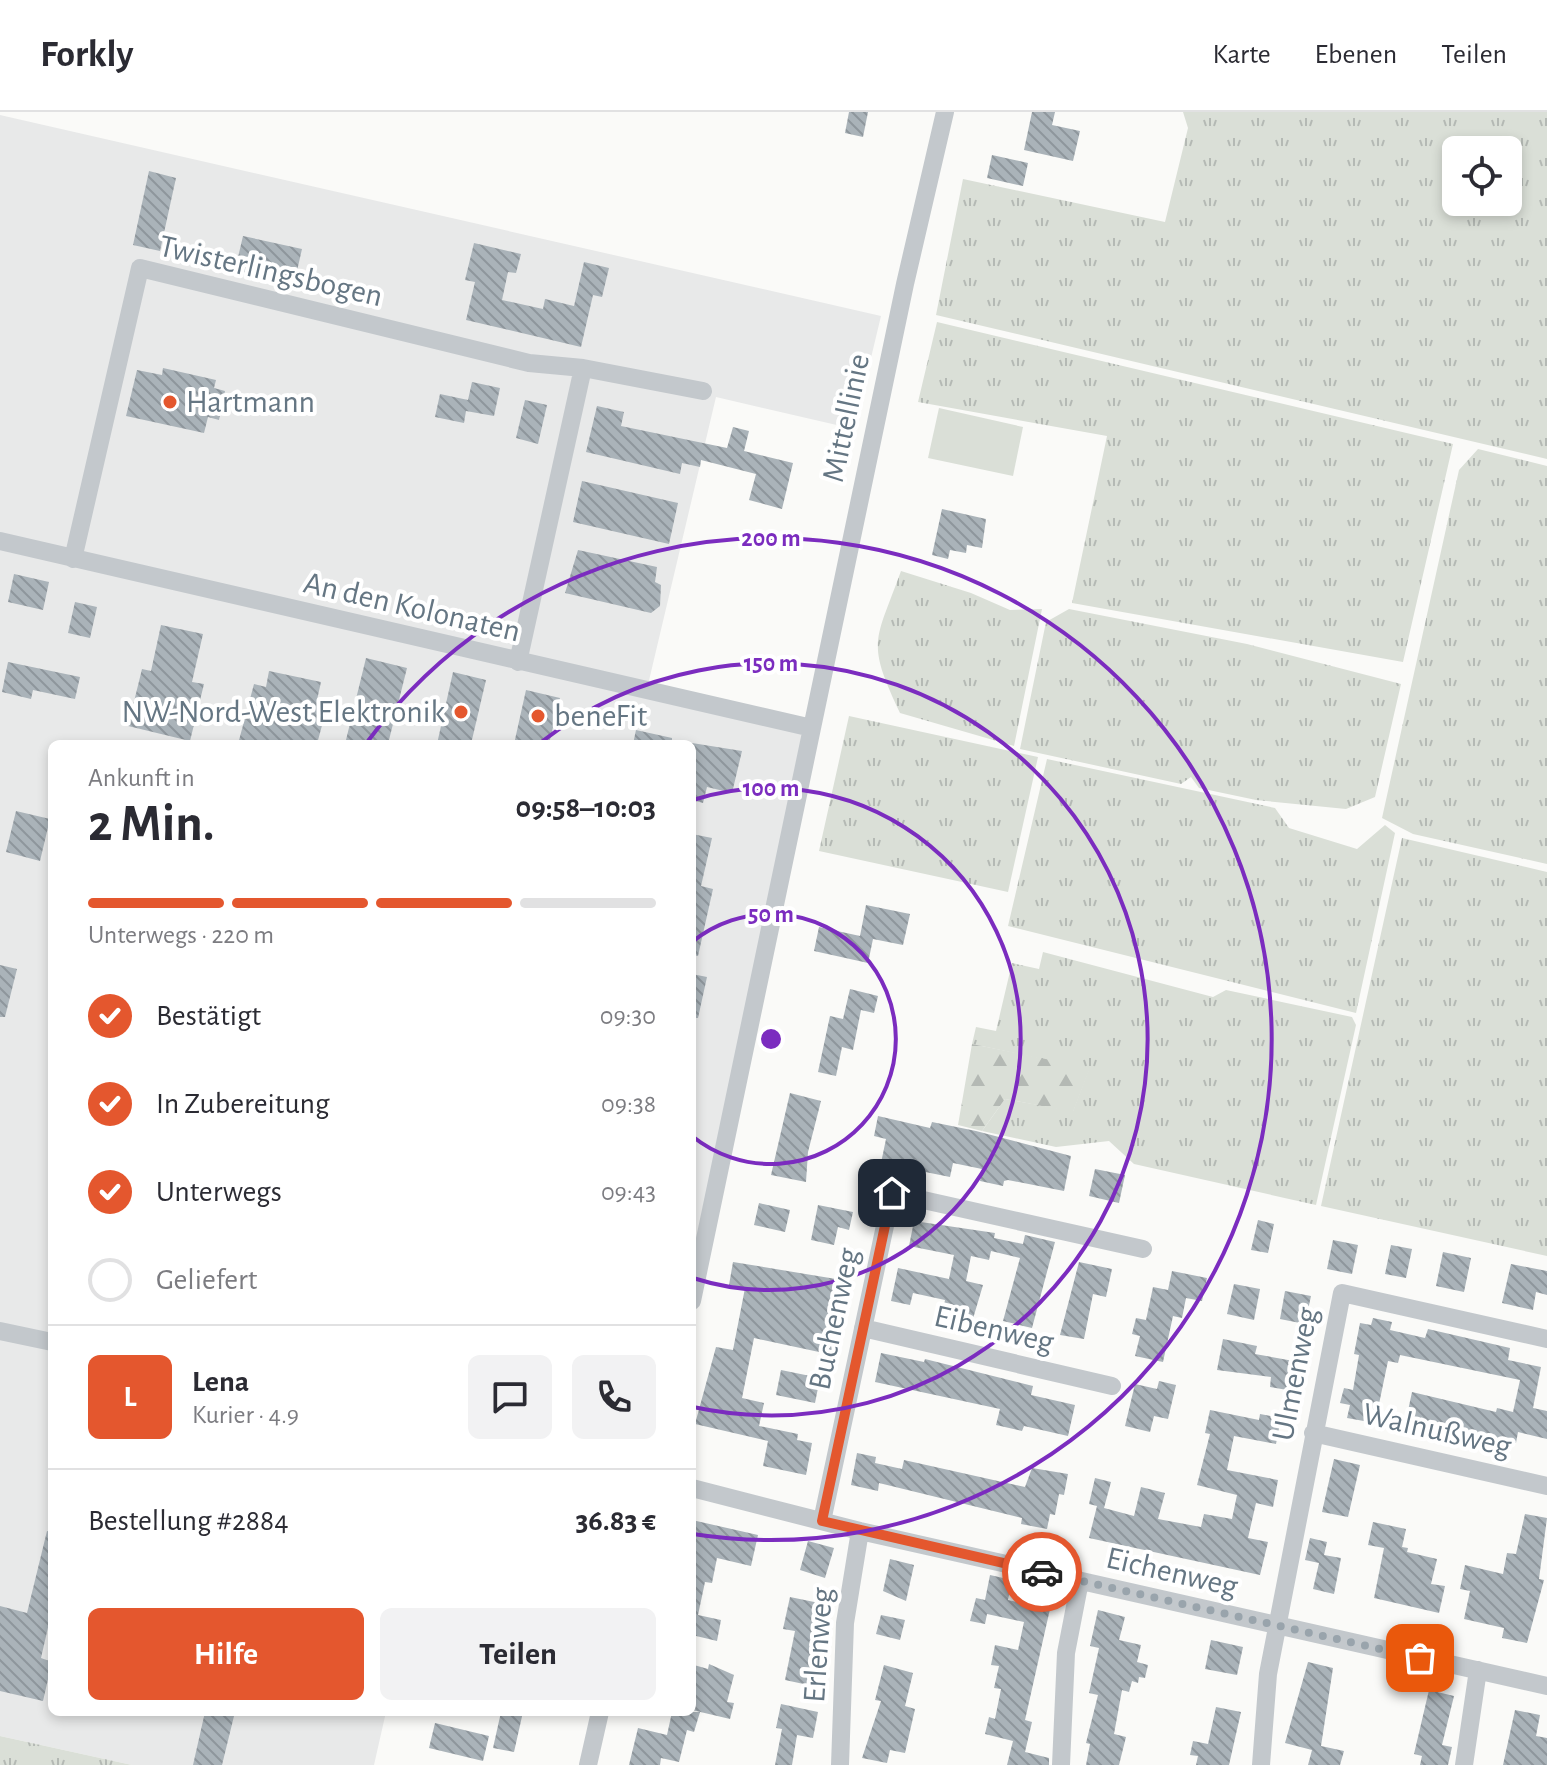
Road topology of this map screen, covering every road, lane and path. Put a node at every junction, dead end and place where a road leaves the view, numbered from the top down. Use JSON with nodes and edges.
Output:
{"nodes":[{"id":1,"x":945,"y":112,"type":"edge"},
{"id":2,"x":583,"y":368,"type":"junction"},
{"id":3,"x":703,"y":391,"type":"dead end"},
{"id":4,"x":0,"y":541,"type":"edge"},
{"id":5,"x":73,"y":559,"type":"junction"},
{"id":6,"x":518,"y":662,"type":"junction"},
{"id":7,"x":812,"y":728,"type":"junction"},
{"id":8,"x":1143,"y":1249,"type":"dead end"},
{"id":9,"x":696,"y":1282,"type":"edge"},
{"id":10,"x":863,"y":1328,"type":"junction"},
{"id":11,"x":0,"y":1331,"type":"edge"},
{"id":12,"x":1547,"y":1339,"type":"edge"},
{"id":13,"x":48,"y":1341,"type":"edge"},
{"id":14,"x":1112,"y":1386,"type":"dead end"},
{"id":15,"x":1313,"y":1433,"type":"junction"},
{"id":16,"x":1547,"y":1486,"type":"edge"},
{"id":17,"x":696,"y":1489,"type":"edge"},
{"id":18,"x":822,"y":1521,"type":"junction"},
{"id":19,"x":860,"y":1531,"type":"junction"},
{"id":20,"x":1080,"y":1581,"type":"junction"},
{"id":21,"x":1277,"y":1627,"type":"junction"},
{"id":22,"x":1478,"y":1670,"type":"junction"},
{"id":23,"x":1547,"y":1686,"type":"edge"},
{"id":24,"x":599,"y":1716,"type":"edge"},
{"id":25,"x":588,"y":1765,"type":"edge"},
{"id":26,"x":840,"y":1765,"type":"edge"},
{"id":27,"x":1061,"y":1765,"type":"edge"},
{"id":28,"x":1261,"y":1765,"type":"edge"},
{"id":29,"x":1464,"y":1765,"type":"edge"}],
"edges":[{"from":1,"to":7,"type":"street","name":"Mittellinie"},
{"from":2,"to":3,"type":"street","name":"Twisterlingsbogen"},
{"from":2,"to":5,"type":"street","name":"Twisterlingsbogen"},
{"from":2,"to":6,"type":"street"},
{"from":4,"to":5,"type":"street","name":"An den Kolonaten"},
{"from":5,"to":6,"type":"street","name":"An den Kolonaten"},
{"from":6,"to":7,"type":"street","name":"An den Kolonaten"},
{"from":7,"to":9,"type":"street","name":"Mittellinie"},
{"from":8,"to":10,"type":"street","name":"Buchenweg"},
{"from":10,"to":14,"type":"street","name":"Eibenweg"},
{"from":10,"to":18,"type":"street","name":"Buchenweg"},
{"from":11,"to":13,"type":"street"},
{"from":12,"to":15,"type":"street","name":"Ulmenweg"},
{"from":15,"to":16,"type":"street","name":"Walnußweg"},
{"from":15,"to":21,"type":"street","name":"Ulmenweg"},
{"from":17,"to":18,"type":"street","name":"Eichenweg"},
{"from":18,"to":19,"type":"street","name":"Eichenweg"},
{"from":19,"to":20,"type":"street","name":"Eichenweg"},
{"from":19,"to":26,"type":"street","name":"Erlenweg"},
{"from":20,"to":21,"type":"street","name":"Eichenweg"},
{"from":20,"to":27,"type":"street"},
{"from":21,"to":22,"type":"street","name":"Eichenweg"},
{"from":21,"to":28,"type":"street","name":"Ulmenweg"},
{"from":22,"to":23,"type":"street","name":"Eichenweg"},
{"from":22,"to":29,"type":"street"},
{"from":24,"to":25,"type":"street"}]}
